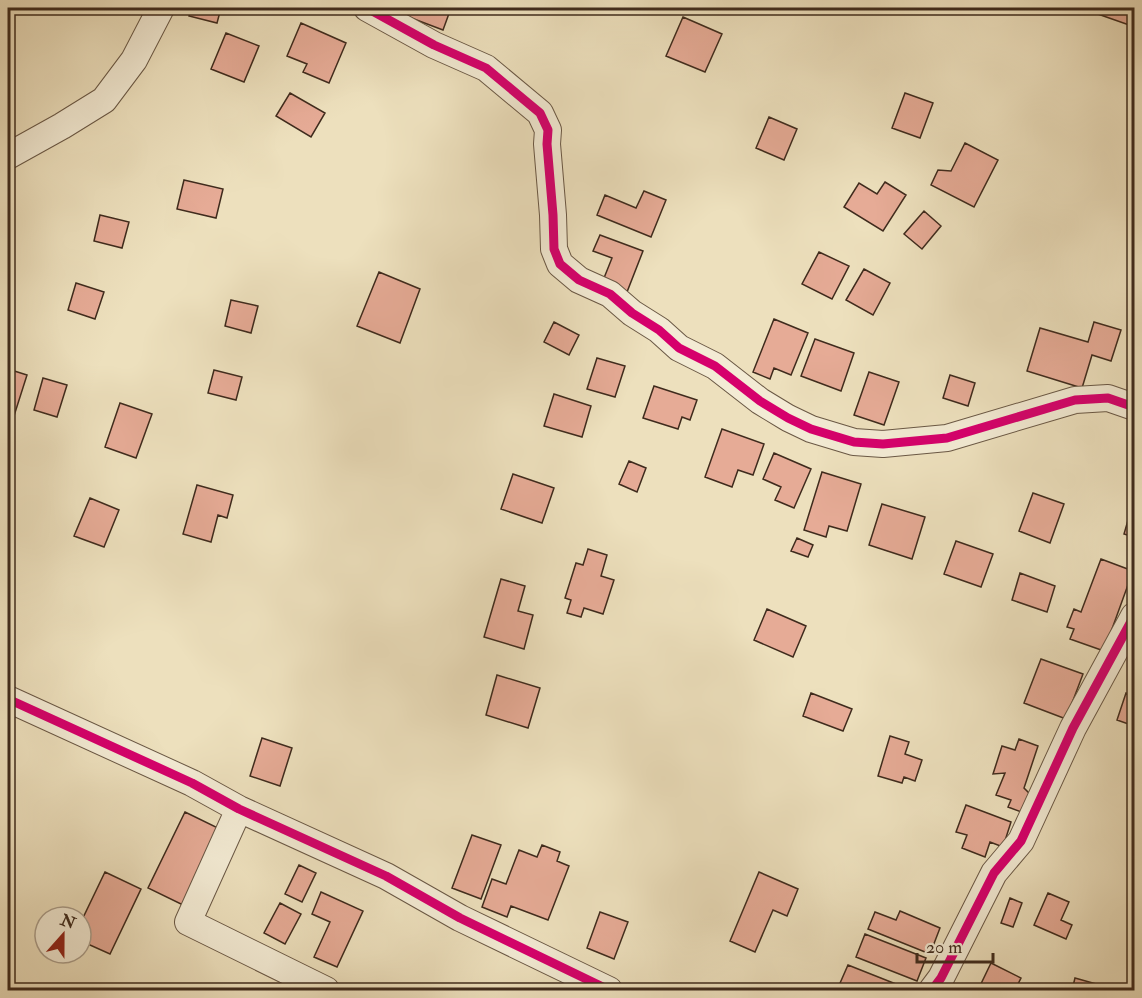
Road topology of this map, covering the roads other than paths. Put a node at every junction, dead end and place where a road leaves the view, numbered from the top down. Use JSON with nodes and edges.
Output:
{"nodes":[{"id":1,"x":160,"y":8,"type":"edge"},
{"id":2,"x":366,"y":8,"type":"edge"},
{"id":3,"x":8,"y":156,"type":"edge"},
{"id":4,"x":1134,"y":407,"type":"edge"},
{"id":5,"x":1134,"y":616,"type":"edge"},
{"id":6,"x":8,"y":699,"type":"edge"},
{"id":7,"x":239,"y":809,"type":"junction"},
{"id":8,"x":326,"y":990,"type":"edge"},
{"id":9,"x":609,"y":990,"type":"edge"},
{"id":10,"x":932,"y":990,"type":"edge"}],
"edges":[{"from":1,"to":3,"type":"street"},
{"from":2,"to":4,"type":"street"},
{"from":5,"to":10,"type":"street"},
{"from":6,"to":7,"type":"street"},
{"from":7,"to":8,"type":"street"},
{"from":7,"to":9,"type":"street"}]}
